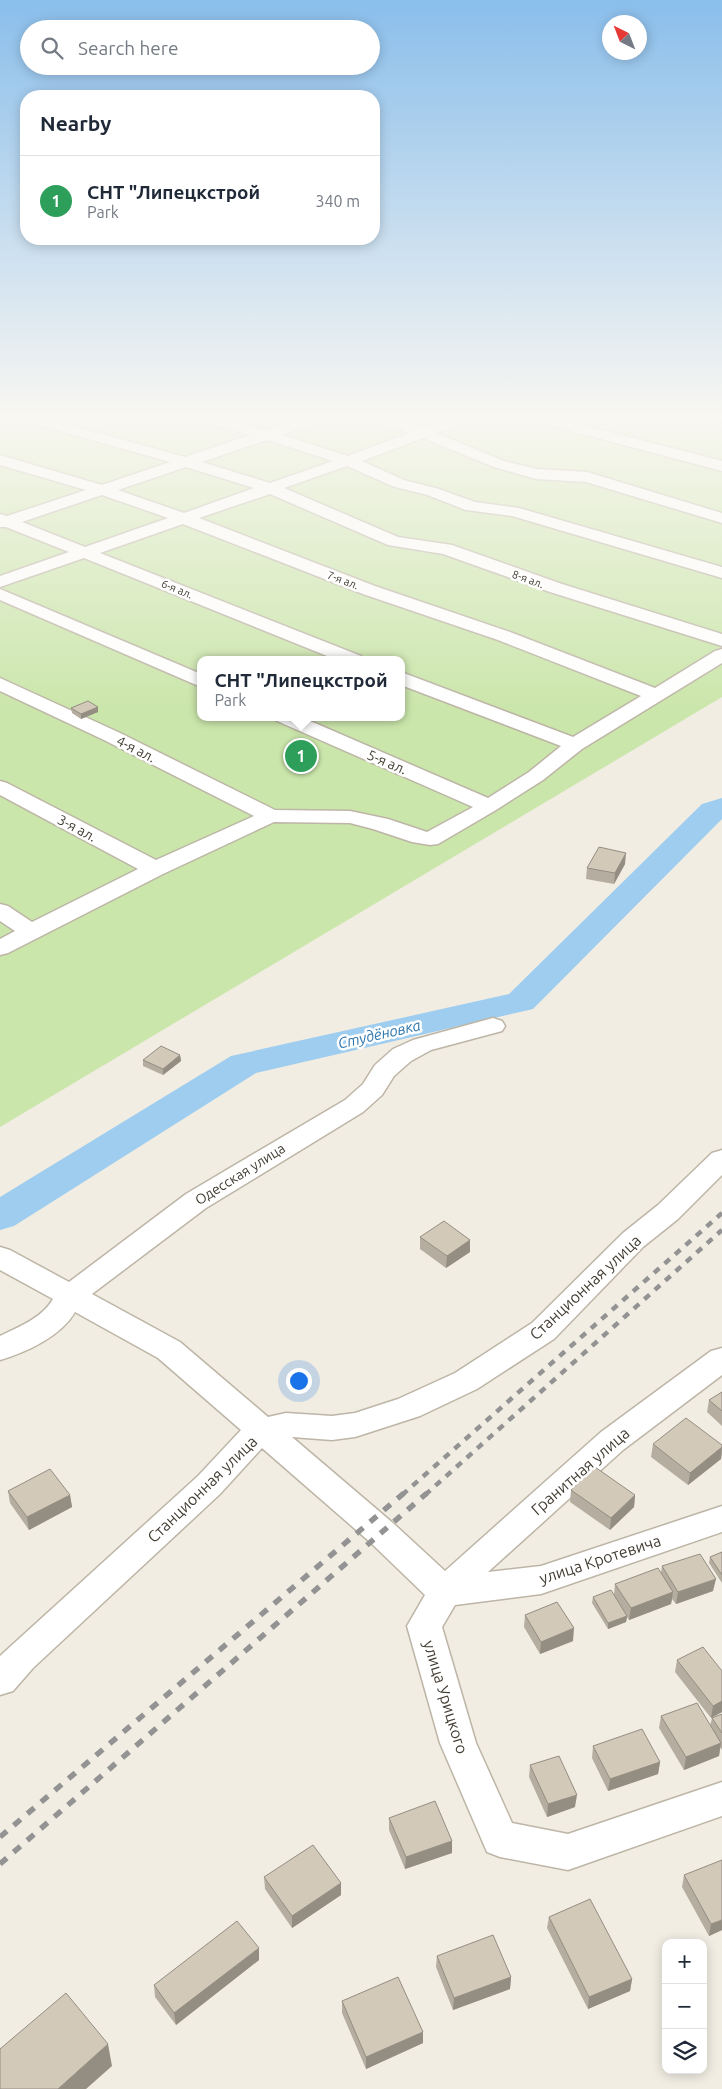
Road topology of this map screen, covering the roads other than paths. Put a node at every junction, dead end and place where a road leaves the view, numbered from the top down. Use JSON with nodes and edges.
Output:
{"nodes":[{"id":1,"x":27,"y":513,"type":"edge"},
{"id":2,"x":170,"y":513,"type":"edge"},
{"id":3,"x":196,"y":513,"type":"edge"},
{"id":4,"x":330,"y":513,"type":"edge"},
{"id":5,"x":518,"y":513,"type":"edge"},
{"id":6,"x":707,"y":513,"type":"edge"},
{"id":7,"x":183,"y":518,"type":"junction"},
{"id":8,"x":722,"y":518,"type":"edge"},
{"id":9,"x":3,"y":521,"type":"edge"},
{"id":10,"x":86,"y":552,"type":"junction"},
{"id":11,"x":722,"y":573,"type":"edge"},
{"id":12,"x":0,"y":582,"type":"edge"},
{"id":13,"x":0,"y":594,"type":"edge"},
{"id":14,"x":722,"y":640,"type":"edge"},
{"id":15,"x":722,"y":654,"type":"edge"},
{"id":16,"x":344,"y":656,"type":"edge"},
{"id":17,"x":197,"y":679,"type":"edge"},
{"id":18,"x":405,"y":680,"type":"edge"},
{"id":19,"x":0,"y":684,"type":"edge"},
{"id":20,"x":656,"y":695,"type":"junction"},
{"id":21,"x":293,"y":721,"type":"edge"},
{"id":22,"x":575,"y":745,"type":"junction"},
{"id":23,"x":0,"y":787,"type":"edge"},
{"id":24,"x":489,"y":806,"type":"junction"},
{"id":25,"x":271,"y":816,"type":"junction"},
{"id":26,"x":155,"y":868,"type":"junction"},
{"id":27,"x":0,"y":911,"type":"edge"},
{"id":28,"x":31,"y":932,"type":"junction"},
{"id":29,"x":0,"y":948,"type":"edge"},
{"id":30,"x":493,"y":1026,"type":"dead end"},
{"id":31,"x":722,"y":1159,"type":"edge"},
{"id":32,"x":0,"y":1257,"type":"edge"},
{"id":33,"x":70,"y":1296,"type":"junction"},
{"id":34,"x":0,"y":1348,"type":"edge"},
{"id":35,"x":722,"y":1360,"type":"edge"},
{"id":36,"x":264,"y":1430,"type":"junction"},
{"id":37,"x":722,"y":1519,"type":"edge"},
{"id":38,"x":445,"y":1592,"type":"junction"},
{"id":39,"x":0,"y":1680,"type":"edge"},
{"id":40,"x":722,"y":1799,"type":"edge"}],
"edges":[{"from":1,"to":9,"type":"street"},
{"from":2,"to":7,"type":"street","name":"7-я ал."},
{"from":3,"to":7,"type":"street"},
{"from":4,"to":14,"type":"street","name":"8-я ал."},
{"from":5,"to":11,"type":"street"},
{"from":6,"to":8,"type":"street"},
{"from":7,"to":10,"type":"street"},
{"from":7,"to":20,"type":"street","name":"7-я ал."},
{"from":9,"to":10,"type":"street","name":"6-я ал."},
{"from":10,"to":12,"type":"street"},
{"from":10,"to":16,"type":"street","name":"6-я ал."},
{"from":13,"to":17,"type":"street"},
{"from":15,"to":20,"type":"street"},
{"from":18,"to":22,"type":"street"},
{"from":19,"to":25,"type":"street","name":"4-я ал."},
{"from":20,"to":22,"type":"street"},
{"from":21,"to":24,"type":"street","name":"5-я ал."},
{"from":22,"to":24,"type":"street"},
{"from":23,"to":26,"type":"street","name":"3-я ал."},
{"from":24,"to":25,"type":"street"},
{"from":25,"to":26,"type":"street"},
{"from":26,"to":28,"type":"street"},
{"from":27,"to":28,"type":"street"},
{"from":28,"to":29,"type":"street"},
{"from":30,"to":33,"type":"street","name":"Одесская улица"},
{"from":31,"to":36,"type":"street","name":"Станционная улица"},
{"from":32,"to":33,"type":"street"},
{"from":33,"to":34,"type":"street","name":"Одесская улица"},
{"from":33,"to":36,"type":"street"},
{"from":35,"to":38,"type":"street","name":"Гранитная улица"},
{"from":36,"to":38,"type":"street"},
{"from":36,"to":39,"type":"street","name":"Станционная улица"},
{"from":37,"to":38,"type":"street","name":"улица Кротевича"},
{"from":38,"to":40,"type":"street","name":"улица Урицкого"}]}
